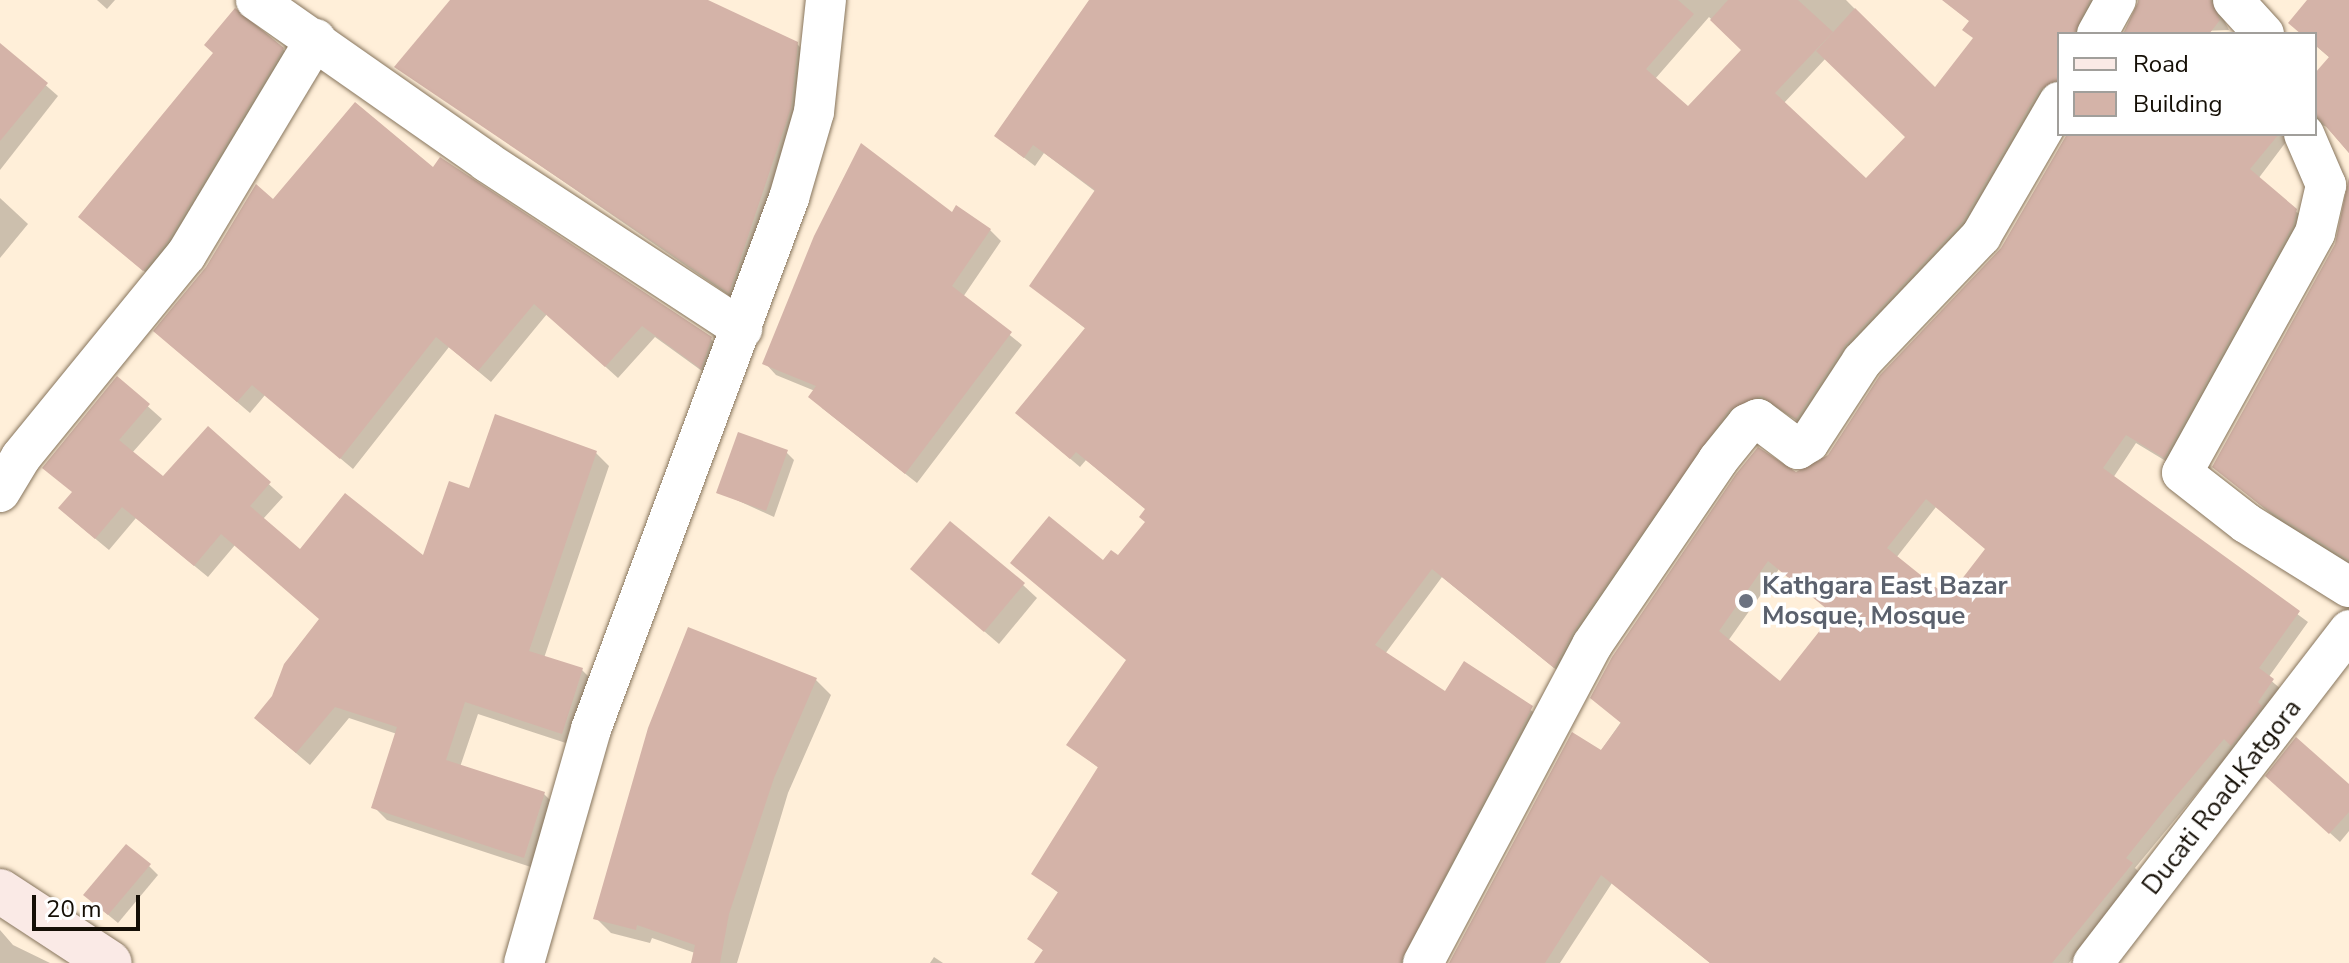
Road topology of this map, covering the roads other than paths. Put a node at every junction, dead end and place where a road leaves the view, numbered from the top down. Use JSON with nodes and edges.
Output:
{"nodes":[{"id":1,"x":256,"y":0,"type":"edge"},
{"id":2,"x":826,"y":0,"type":"edge"},
{"id":3,"x":2116,"y":0,"type":"edge"},
{"id":4,"x":2233,"y":0,"type":"edge"},
{"id":5,"x":2098,"y":32,"type":"edge"},
{"id":6,"x":2262,"y":32,"type":"edge"},
{"id":7,"x":316,"y":39,"type":"junction"},
{"id":8,"x":2057,"y":105,"type":"edge"},
{"id":9,"x":2305,"y":136,"type":"edge"},
{"id":10,"x":742,"y":329,"type":"junction"},
{"id":11,"x":0,"y":492,"type":"edge"},
{"id":12,"x":2349,"y":587,"type":"edge"},
{"id":13,"x":2349,"y":630,"type":"edge"},
{"id":14,"x":0,"y":891,"type":"edge"},
{"id":15,"x":110,"y":963,"type":"edge"},
{"id":16,"x":524,"y":963,"type":"edge"},
{"id":17,"x":1423,"y":963,"type":"edge"},
{"id":18,"x":2093,"y":963,"type":"edge"}],
"edges":[{"from":1,"to":7,"type":"street"},
{"from":2,"to":10,"type":"street"},
{"from":3,"to":5,"type":"street"},
{"from":4,"to":6,"type":"street"},
{"from":7,"to":10,"type":"street"},
{"from":7,"to":11,"type":"street"},
{"from":8,"to":17,"type":"street"},
{"from":9,"to":12,"type":"street"},
{"from":10,"to":16,"type":"street"},
{"from":13,"to":18,"type":"street","name":"Ducati Road,Katgora"},
{"from":14,"to":15,"type":"main road"}]}
